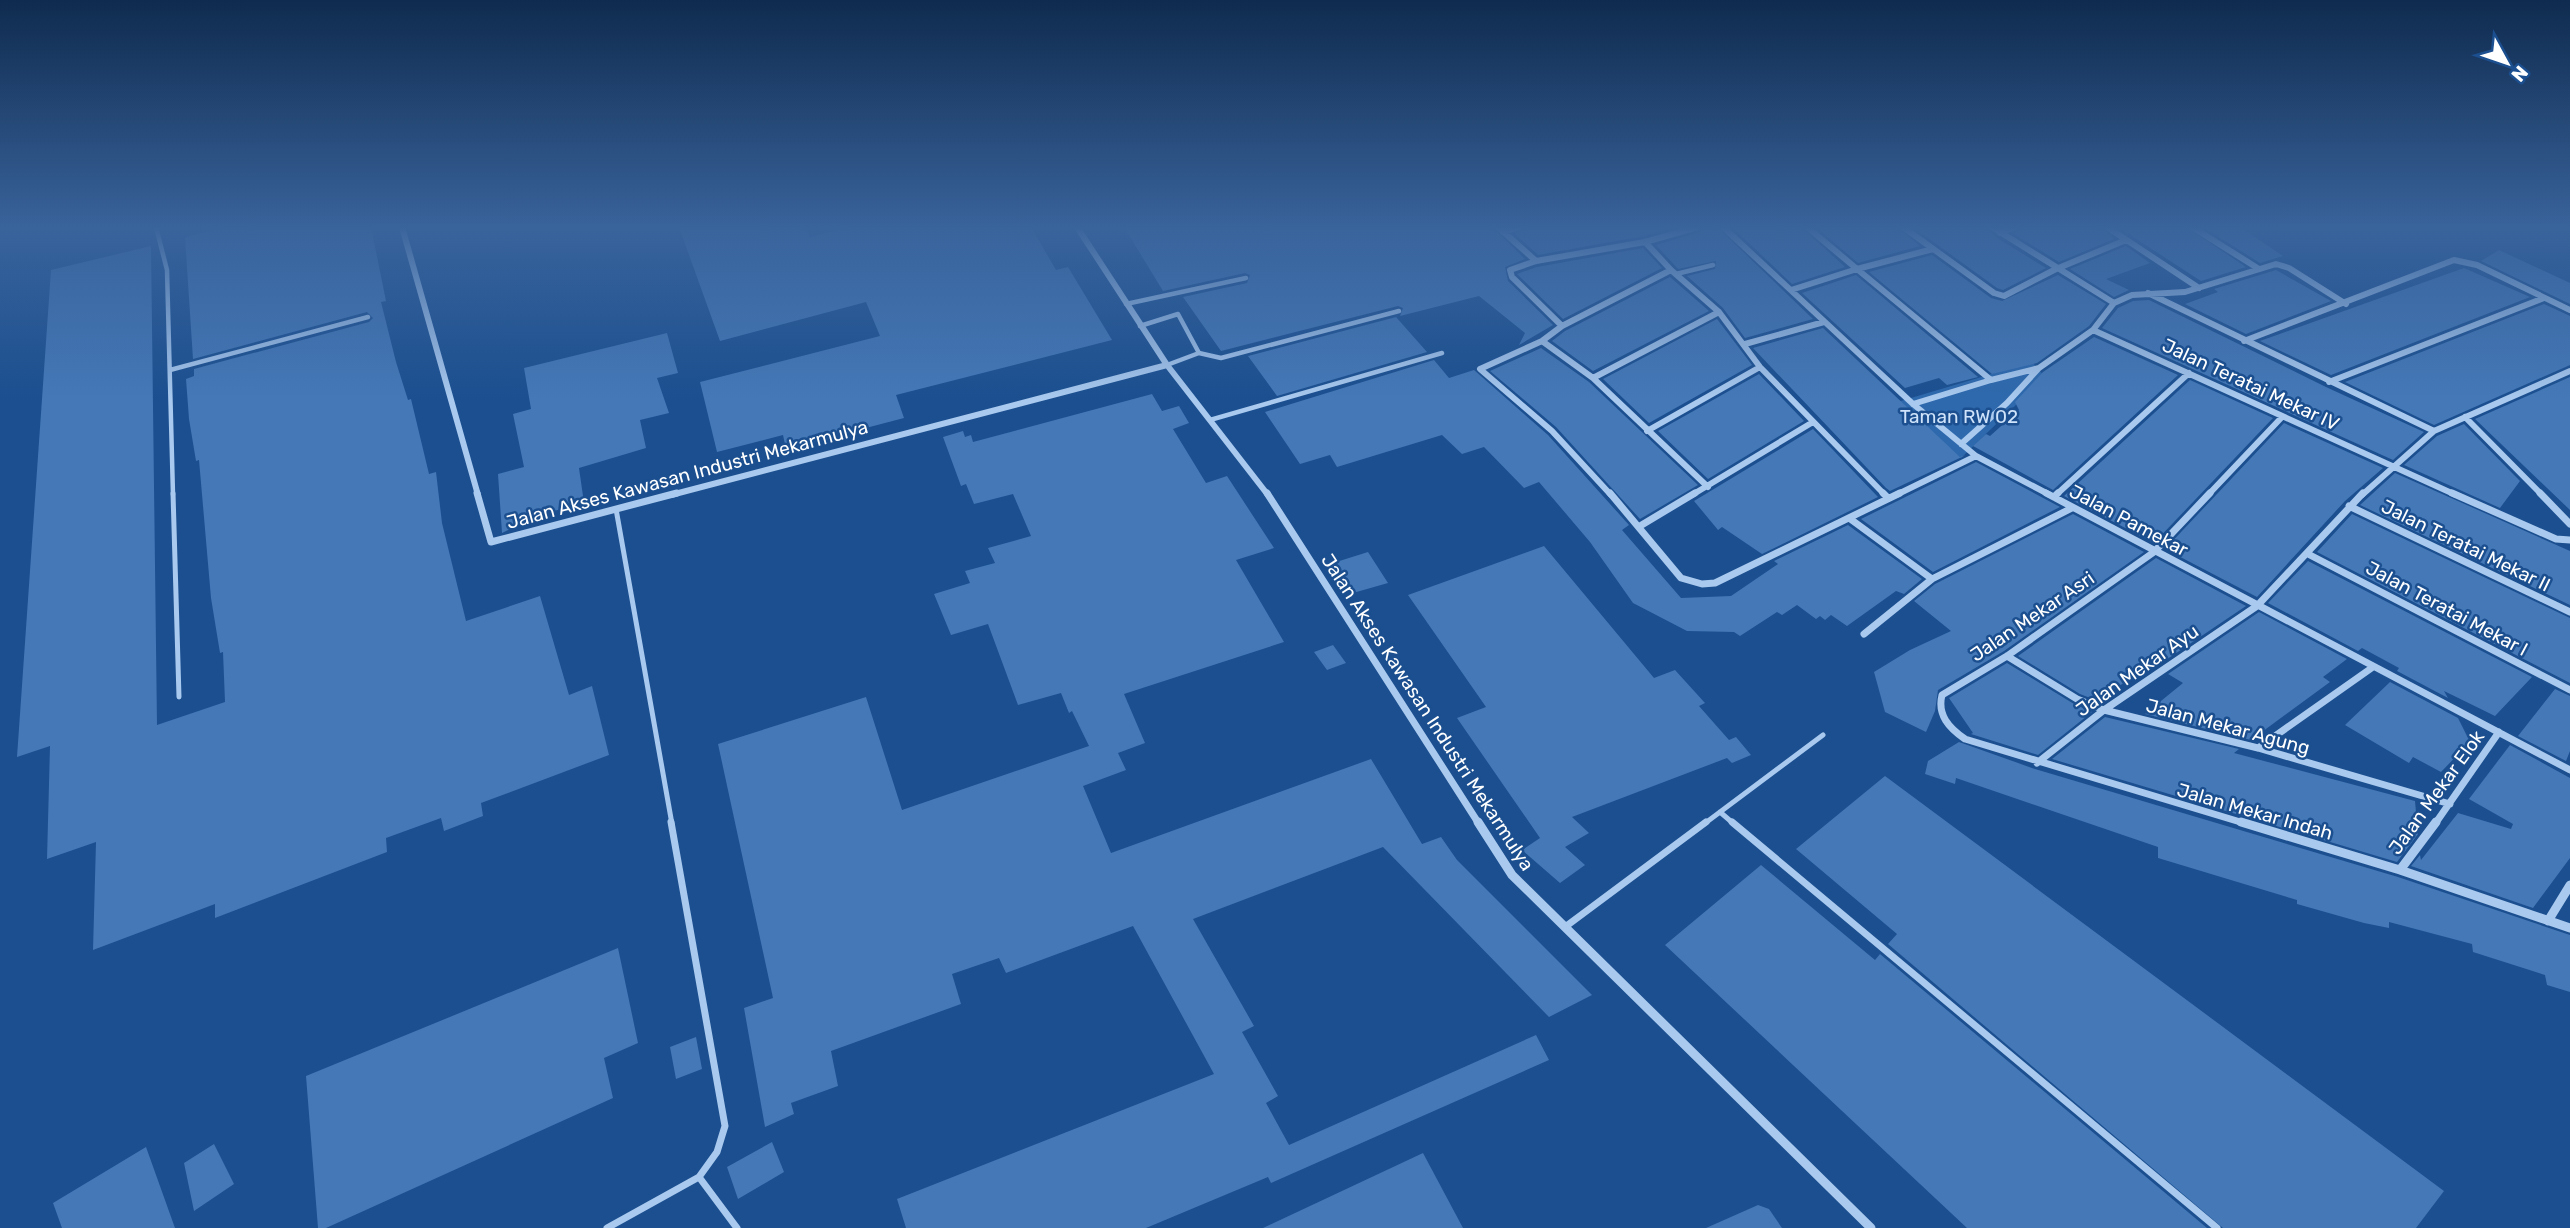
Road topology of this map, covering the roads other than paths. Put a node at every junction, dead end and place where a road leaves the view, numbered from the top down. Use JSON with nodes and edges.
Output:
{"nodes":[{"id":1,"x":167,"y":284,"type":"edge"},
{"id":2,"x":418,"y":284,"type":"edge"},
{"id":3,"x":1113,"y":284,"type":"edge"},
{"id":4,"x":1217,"y":284,"type":"edge"},
{"id":5,"x":1520,"y":284,"type":"edge"},
{"id":6,"x":1648,"y":284,"type":"edge"},
{"id":7,"x":1688,"y":284,"type":"edge"},
{"id":8,"x":1785,"y":284,"type":"edge"},
{"id":9,"x":1809,"y":284,"type":"edge"},
{"id":10,"x":1875,"y":284,"type":"edge"},
{"id":11,"x":1982,"y":284,"type":"edge"},
{"id":12,"x":2027,"y":284,"type":"edge"},
{"id":13,"x":2082,"y":284,"type":"edge"},
{"id":14,"x":2193,"y":284,"type":"edge"},
{"id":15,"x":2211,"y":284,"type":"edge"},
{"id":16,"x":2315,"y":284,"type":"edge"},
{"id":17,"x":2394,"y":284,"type":"edge"},
{"id":18,"x":2515,"y":284,"type":"edge"},
{"id":19,"x":2199,"y":288,"type":"junction"},
{"id":20,"x":1791,"y":290,"type":"junction"},
{"id":21,"x":2148,"y":293,"type":"junction"},
{"id":22,"x":2543,"y":298,"type":"junction"},
{"id":23,"x":2114,"y":303,"type":"junction"},
{"id":24,"x":1126,"y":304,"type":"junction"},
{"id":25,"x":2346,"y":304,"type":"junction"},
{"id":26,"x":2570,"y":310,"type":"edge"},
{"id":27,"x":1399,"y":311,"type":"dead end"},
{"id":28,"x":1719,"y":312,"type":"junction"},
{"id":29,"x":368,"y":317,"type":"dead end"},
{"id":30,"x":1824,"y":322,"type":"junction"},
{"id":31,"x":1140,"y":326,"type":"junction"},
{"id":32,"x":1562,"y":326,"type":"junction"},
{"id":33,"x":2093,"y":330,"type":"junction"},
{"id":34,"x":1542,"y":341,"type":"junction"},
{"id":35,"x":2244,"y":341,"type":"junction"},
{"id":36,"x":1745,"y":344,"type":"junction"},
{"id":37,"x":1199,"y":353,"type":"junction"},
{"id":38,"x":1442,"y":353,"type":"dead end"},
{"id":39,"x":1167,"y":365,"type":"junction"},
{"id":40,"x":1760,"y":367,"type":"junction"},
{"id":41,"x":2039,"y":368,"type":"junction"},
{"id":42,"x":170,"y":370,"type":"junction"},
{"id":43,"x":2570,"y":371,"type":"edge"},
{"id":44,"x":2189,"y":373,"type":"junction"},
{"id":45,"x":1593,"y":378,"type":"junction"},
{"id":46,"x":1991,"y":380,"type":"junction"},
{"id":47,"x":2329,"y":382,"type":"junction"},
{"id":48,"x":1913,"y":404,"type":"junction"},
{"id":49,"x":2282,"y":417,"type":"junction"},
{"id":50,"x":2465,"y":418,"type":"junction"},
{"id":51,"x":1210,"y":420,"type":"junction"},
{"id":52,"x":1813,"y":422,"type":"junction"},
{"id":53,"x":1647,"y":431,"type":"junction"},
{"id":54,"x":2434,"y":431,"type":"junction"},
{"id":55,"x":1961,"y":444,"type":"junction"},
{"id":56,"x":1976,"y":456,"type":"junction"},
{"id":57,"x":2396,"y":467,"type":"junction"},
{"id":58,"x":1708,"y":487,"type":"junction"},
{"id":59,"x":1888,"y":498,"type":"junction"},
{"id":60,"x":2054,"y":498,"type":"junction"},
{"id":61,"x":2349,"y":506,"type":"junction"},
{"id":62,"x":2072,"y":508,"type":"junction"},
{"id":63,"x":617,"y":509,"type":"junction"},
{"id":64,"x":1849,"y":518,"type":"junction"},
{"id":65,"x":2570,"y":524,"type":"edge"},
{"id":66,"x":1640,"y":526,"type":"junction"},
{"id":67,"x":2570,"y":540,"type":"edge"},
{"id":68,"x":2154,"y":552,"type":"junction"},
{"id":69,"x":2308,"y":554,"type":"junction"},
{"id":70,"x":1933,"y":579,"type":"junction"},
{"id":71,"x":2258,"y":606,"type":"junction"},
{"id":72,"x":2570,"y":612,"type":"edge"},
{"id":73,"x":1864,"y":634,"type":"dead end"},
{"id":74,"x":2007,"y":656,"type":"junction"},
{"id":75,"x":2373,"y":667,"type":"junction"},
{"id":76,"x":2570,"y":690,"type":"edge"},
{"id":77,"x":179,"y":697,"type":"dead end"},
{"id":78,"x":2104,"y":710,"type":"junction"},
{"id":79,"x":1941,"y":713,"type":"joint"},
{"id":80,"x":2498,"y":732,"type":"junction"},
{"id":81,"x":1823,"y":735,"type":"dead end"},
{"id":82,"x":2258,"y":748,"type":"junction"},
{"id":83,"x":2037,"y":763,"type":"junction"},
{"id":84,"x":2570,"y":770,"type":"edge"},
{"id":85,"x":2450,"y":804,"type":"junction"},
{"id":86,"x":1720,"y":812,"type":"junction"},
{"id":87,"x":2400,"y":870,"type":"junction"},
{"id":88,"x":2570,"y":885,"type":"edge"},
{"id":89,"x":2548,"y":921,"type":"junction"},
{"id":90,"x":1565,"y":927,"type":"junction"},
{"id":91,"x":2570,"y":928,"type":"edge"},
{"id":92,"x":699,"y":1177,"type":"junction"},
{"id":93,"x":607,"y":1228,"type":"edge"},
{"id":94,"x":737,"y":1228,"type":"edge"},
{"id":95,"x":1871,"y":1228,"type":"edge"},
{"id":96,"x":2217,"y":1228,"type":"edge"}],
"edges":[{"from":1,"to":42,"type":"lane"},
{"from":2,"to":63,"type":"street","name":"Jalan Akses Kawasan Industri Mekarmulya"},
{"from":3,"to":24,"type":"street","name":"Jalan Akses Kawasan Industri Mekarmulya"},
{"from":4,"to":24,"type":"lane"},
{"from":5,"to":32,"type":"street"},
{"from":6,"to":32,"type":"street"},
{"from":7,"to":28,"type":"street"},
{"from":8,"to":20,"type":"street","name":"Jalan Pamekar"},
{"from":9,"to":20,"type":"street"},
{"from":10,"to":46,"type":"street"},
{"from":11,"to":12,"type":"street"},
{"from":13,"to":23,"type":"street"},
{"from":14,"to":19,"type":"street"},
{"from":15,"to":19,"type":"street"},
{"from":16,"to":25,"type":"street"},
{"from":17,"to":25,"type":"street"},
{"from":18,"to":22,"type":"street"},
{"from":19,"to":21,"type":"street"},
{"from":20,"to":30,"type":"street","name":"Jalan Pamekar"},
{"from":21,"to":23,"type":"street"},
{"from":21,"to":35,"type":"street"},
{"from":22,"to":26,"type":"street"},
{"from":22,"to":47,"type":"street"},
{"from":23,"to":33,"type":"street"},
{"from":24,"to":31,"type":"street","name":"Jalan Akses Kawasan Industri Mekarmulya"},
{"from":25,"to":35,"type":"street"},
{"from":27,"to":37,"type":"lane"},
{"from":28,"to":36,"type":"street"},
{"from":28,"to":45,"type":"street"},
{"from":29,"to":42,"type":"lane"},
{"from":30,"to":36,"type":"street"},
{"from":30,"to":48,"type":"street","name":"Jalan Pamekar"},
{"from":31,"to":37,"type":"lane"},
{"from":31,"to":39,"type":"street","name":"Jalan Akses Kawasan Industri Mekarmulya"},
{"from":32,"to":34,"type":"street"},
{"from":33,"to":41,"type":"street"},
{"from":33,"to":44,"type":"street","name":"Jalan Teratai Mekar IV"},
{"from":34,"to":45,"type":"street"},
{"from":34,"to":66,"type":"street"},
{"from":35,"to":47,"type":"street"},
{"from":36,"to":40,"type":"street"},
{"from":37,"to":39,"type":"lane"},
{"from":38,"to":51,"type":"lane"},
{"from":39,"to":51,"type":"street","name":"Jalan Akses Kawasan Industri Mekarmulya"},
{"from":39,"to":63,"type":"street","name":"Jalan Akses Kawasan Industri Mekarmulya"},
{"from":40,"to":52,"type":"street"},
{"from":40,"to":53,"type":"street"},
{"from":41,"to":46,"type":"street"},
{"from":41,"to":55,"type":"street"},
{"from":42,"to":77,"type":"lane"},
{"from":43,"to":50,"type":"street"},
{"from":44,"to":49,"type":"street","name":"Jalan Teratai Mekar IV"},
{"from":44,"to":60,"type":"street"},
{"from":45,"to":53,"type":"street"},
{"from":46,"to":48,"type":"street"},
{"from":47,"to":54,"type":"street"},
{"from":48,"to":55,"type":"street","name":"Jalan Pamekar"},
{"from":49,"to":57,"type":"street","name":"Jalan Teratai Mekar IV"},
{"from":49,"to":68,"type":"street","name":"Jalan Mekar Asri"},
{"from":50,"to":54,"type":"street"},
{"from":50,"to":65,"type":"street"},
{"from":51,"to":90,"type":"street","name":"Jalan Akses Kawasan Industri Mekarmulya"},
{"from":52,"to":58,"type":"street"},
{"from":52,"to":59,"type":"street"},
{"from":53,"to":58,"type":"street"},
{"from":54,"to":57,"type":"street","name":"Jalan Mekar Ayu"},
{"from":55,"to":56,"type":"street","name":"Jalan Pamekar"},
{"from":56,"to":59,"type":"street"},
{"from":56,"to":60,"type":"street","name":"Jalan Pamekar"},
{"from":57,"to":61,"type":"street","name":"Jalan Mekar Ayu"},
{"from":57,"to":67,"type":"street","name":"Jalan Teratai Mekar IV"},
{"from":58,"to":66,"type":"street"},
{"from":59,"to":64,"type":"street"},
{"from":60,"to":62,"type":"street","name":"Jalan Pamekar"},
{"from":61,"to":69,"type":"street","name":"Jalan Mekar Ayu"},
{"from":61,"to":72,"type":"street","name":"Jalan Teratai Mekar II"},
{"from":62,"to":68,"type":"street","name":"Jalan Pamekar"},
{"from":62,"to":70,"type":"street"},
{"from":63,"to":92,"type":"lane"},
{"from":64,"to":66,"type":"street"},
{"from":64,"to":70,"type":"street"},
{"from":68,"to":71,"type":"street","name":"Jalan Pamekar"},
{"from":68,"to":74,"type":"street","name":"Jalan Mekar Asri"},
{"from":69,"to":71,"type":"street","name":"Jalan Mekar Ayu"},
{"from":69,"to":76,"type":"street","name":"Jalan Teratai Mekar I"},
{"from":70,"to":73,"type":"street"},
{"from":71,"to":75,"type":"street","name":"Jalan Pamekar"},
{"from":71,"to":78,"type":"street","name":"Jalan Mekar Ayu"},
{"from":74,"to":78,"type":"street","name":"Jalan Mekar Agung"},
{"from":74,"to":79,"type":"street","name":"Jalan Mekar Asri"},
{"from":75,"to":80,"type":"street","name":"Jalan Pamekar"},
{"from":75,"to":82,"type":"street"},
{"from":78,"to":82,"type":"street","name":"Jalan Mekar Agung"},
{"from":78,"to":83,"type":"street","name":"Jalan Mekar Ayu"},
{"from":79,"to":83,"type":"street","name":"Jalan Mekar Indah"},
{"from":80,"to":84,"type":"street","name":"Jalan Pamekar"},
{"from":80,"to":85,"type":"street","name":"Jalan Mekar Elok"},
{"from":81,"to":86,"type":"lane"},
{"from":82,"to":85,"type":"street","name":"Jalan Mekar Agung"},
{"from":83,"to":87,"type":"street","name":"Jalan Mekar Indah"},
{"from":85,"to":87,"type":"street","name":"Jalan Mekar Elok"},
{"from":86,"to":90,"type":"lane"},
{"from":86,"to":96,"type":"lane"},
{"from":87,"to":89,"type":"street","name":"Jalan Mekar Indah"},
{"from":88,"to":89,"type":"street"},
{"from":89,"to":91,"type":"street","name":"Jalan Mekar Indah"},
{"from":90,"to":95,"type":"street","name":"Jalan Akses Kawasan Industri Mekarmulya"},
{"from":92,"to":93,"type":"lane"},
{"from":92,"to":94,"type":"lane"}]}
